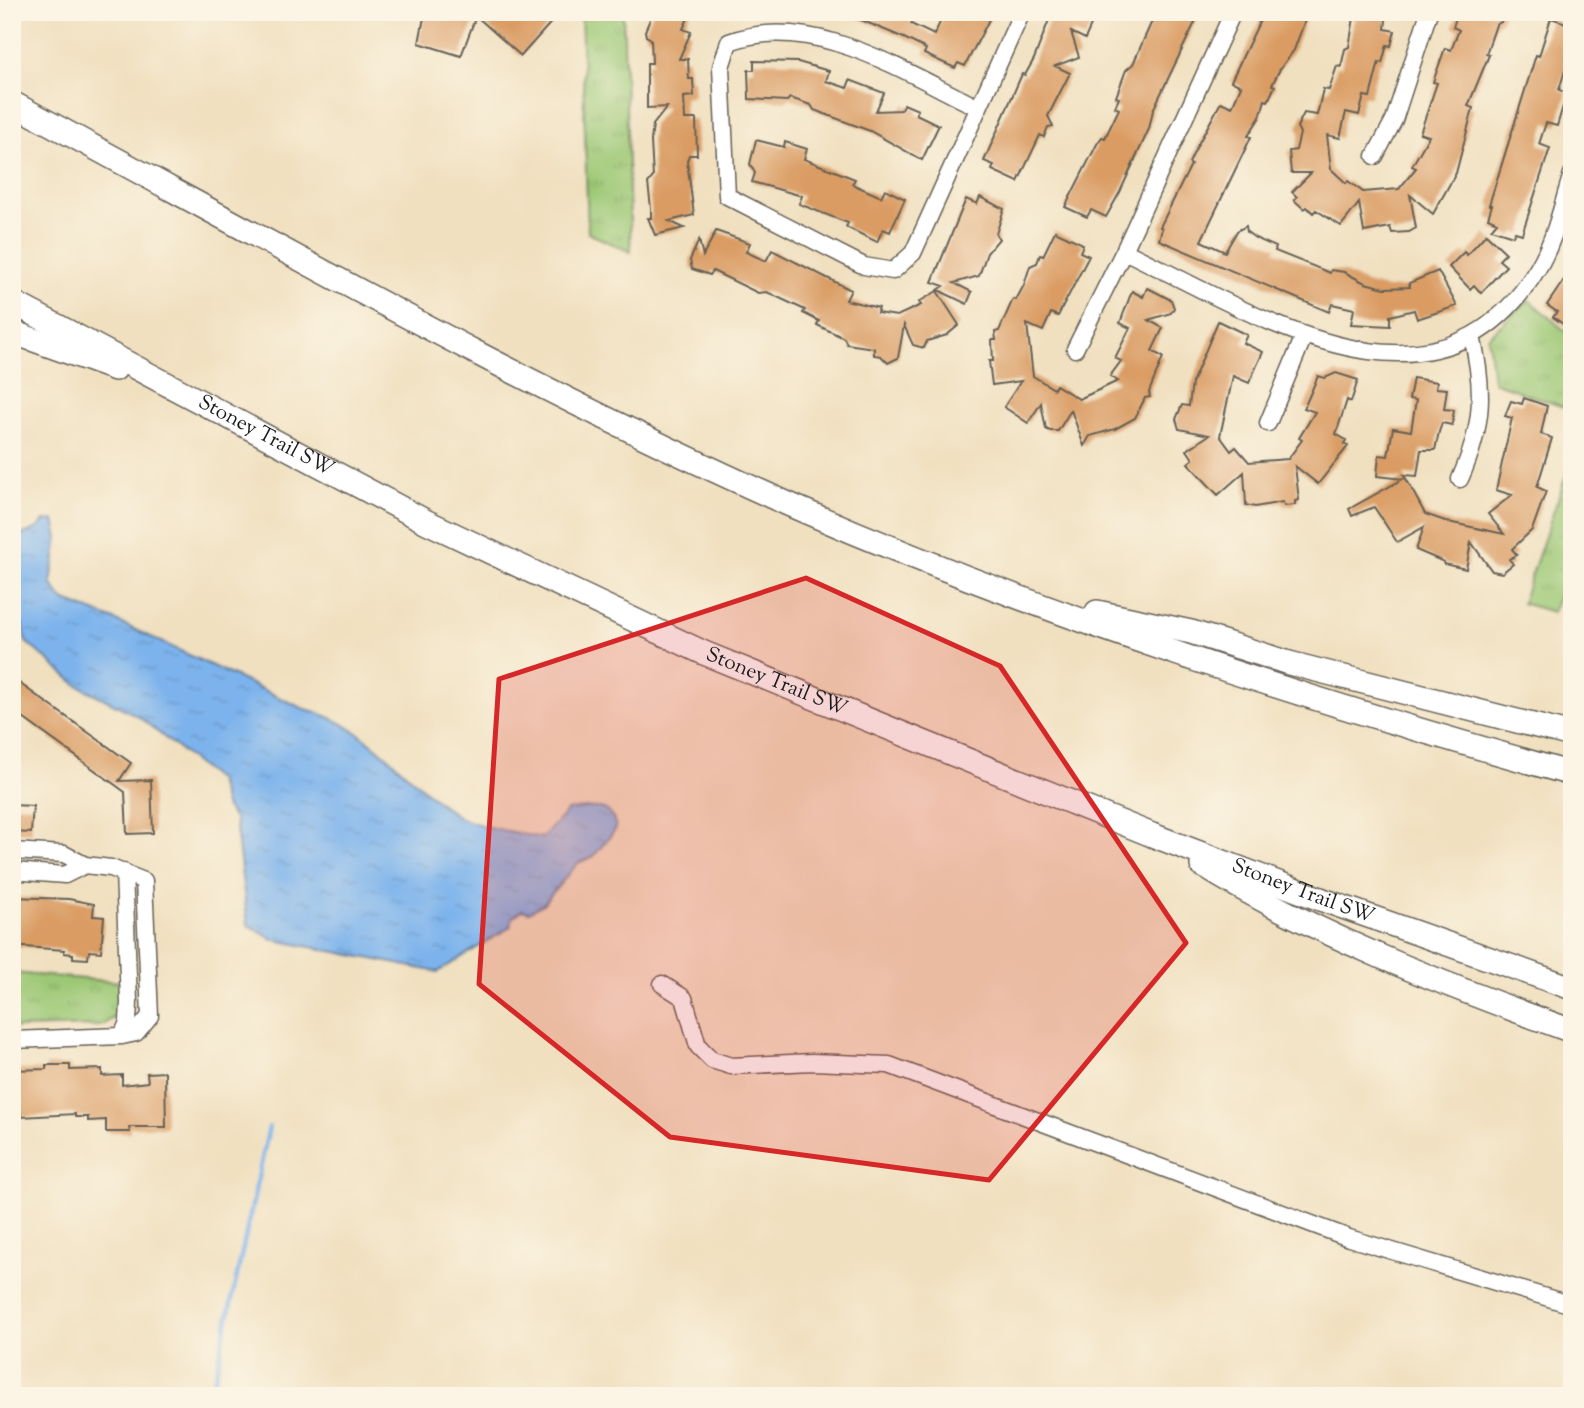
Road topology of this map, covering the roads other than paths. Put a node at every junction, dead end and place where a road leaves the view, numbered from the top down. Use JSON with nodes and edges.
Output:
{"nodes":[{"id":1,"x":1022,"y":12,"type":"edge"},
{"id":2,"x":1233,"y":12,"type":"edge"},
{"id":3,"x":1429,"y":12,"type":"edge"},
{"id":4,"x":12,"y":103,"type":"edge"},
{"id":5,"x":977,"y":107,"type":"junction"},
{"id":6,"x":1375,"y":156,"type":"dead end"},
{"id":7,"x":1572,"y":174,"type":"edge"},
{"id":8,"x":1124,"y":251,"type":"junction"},
{"id":9,"x":12,"y":302,"type":"edge"},
{"id":10,"x":12,"y":332,"type":"edge"},
{"id":11,"x":1304,"y":336,"type":"junction"},
{"id":12,"x":1472,"y":336,"type":"junction"},
{"id":13,"x":1075,"y":349,"type":"dead end"},
{"id":14,"x":174,"y":388,"type":"junction"},
{"id":15,"x":1268,"y":423,"type":"dead end"},
{"id":16,"x":1460,"y":480,"type":"dead end"},
{"id":17,"x":1018,"y":596,"type":"junction"},
{"id":18,"x":1572,"y":733,"type":"edge"},
{"id":19,"x":1572,"y":774,"type":"edge"},
{"id":20,"x":1152,"y":835,"type":"junction"},
{"id":21,"x":12,"y":851,"type":"edge"},
{"id":22,"x":85,"y":865,"type":"junction"},
{"id":23,"x":12,"y":871,"type":"edge"},
{"id":24,"x":662,"y":984,"type":"dead end"},
{"id":25,"x":1572,"y":988,"type":"edge"},
{"id":26,"x":1572,"y":1031,"type":"edge"},
{"id":27,"x":12,"y":1040,"type":"edge"},
{"id":28,"x":1572,"y":1305,"type":"edge"}],
"edges":[{"from":1,"to":5,"type":"street"},
{"from":2,"to":8,"type":"street"},
{"from":3,"to":6,"type":"street"},
{"from":4,"to":17,"type":"highway"},
{"from":5,"to":5,"type":"street"},
{"from":7,"to":12,"type":"street"},
{"from":8,"to":11,"type":"street"},
{"from":8,"to":13,"type":"street"},
{"from":9,"to":14,"type":"highway","name":"Stoney Trail SW"},
{"from":10,"to":14,"type":"highway"},
{"from":11,"to":12,"type":"street"},
{"from":11,"to":15,"type":"street"},
{"from":12,"to":16,"type":"street"},
{"from":14,"to":20,"type":"highway","name":"Stoney Trail SW"},
{"from":17,"to":18,"type":"highway"},
{"from":17,"to":19,"type":"highway"},
{"from":20,"to":25,"type":"highway","name":"Stoney Trail SW"},
{"from":20,"to":26,"type":"highway"},
{"from":21,"to":22,"type":"street"},
{"from":22,"to":23,"type":"street"},
{"from":22,"to":27,"type":"street"},
{"from":24,"to":28,"type":"street"}]}
